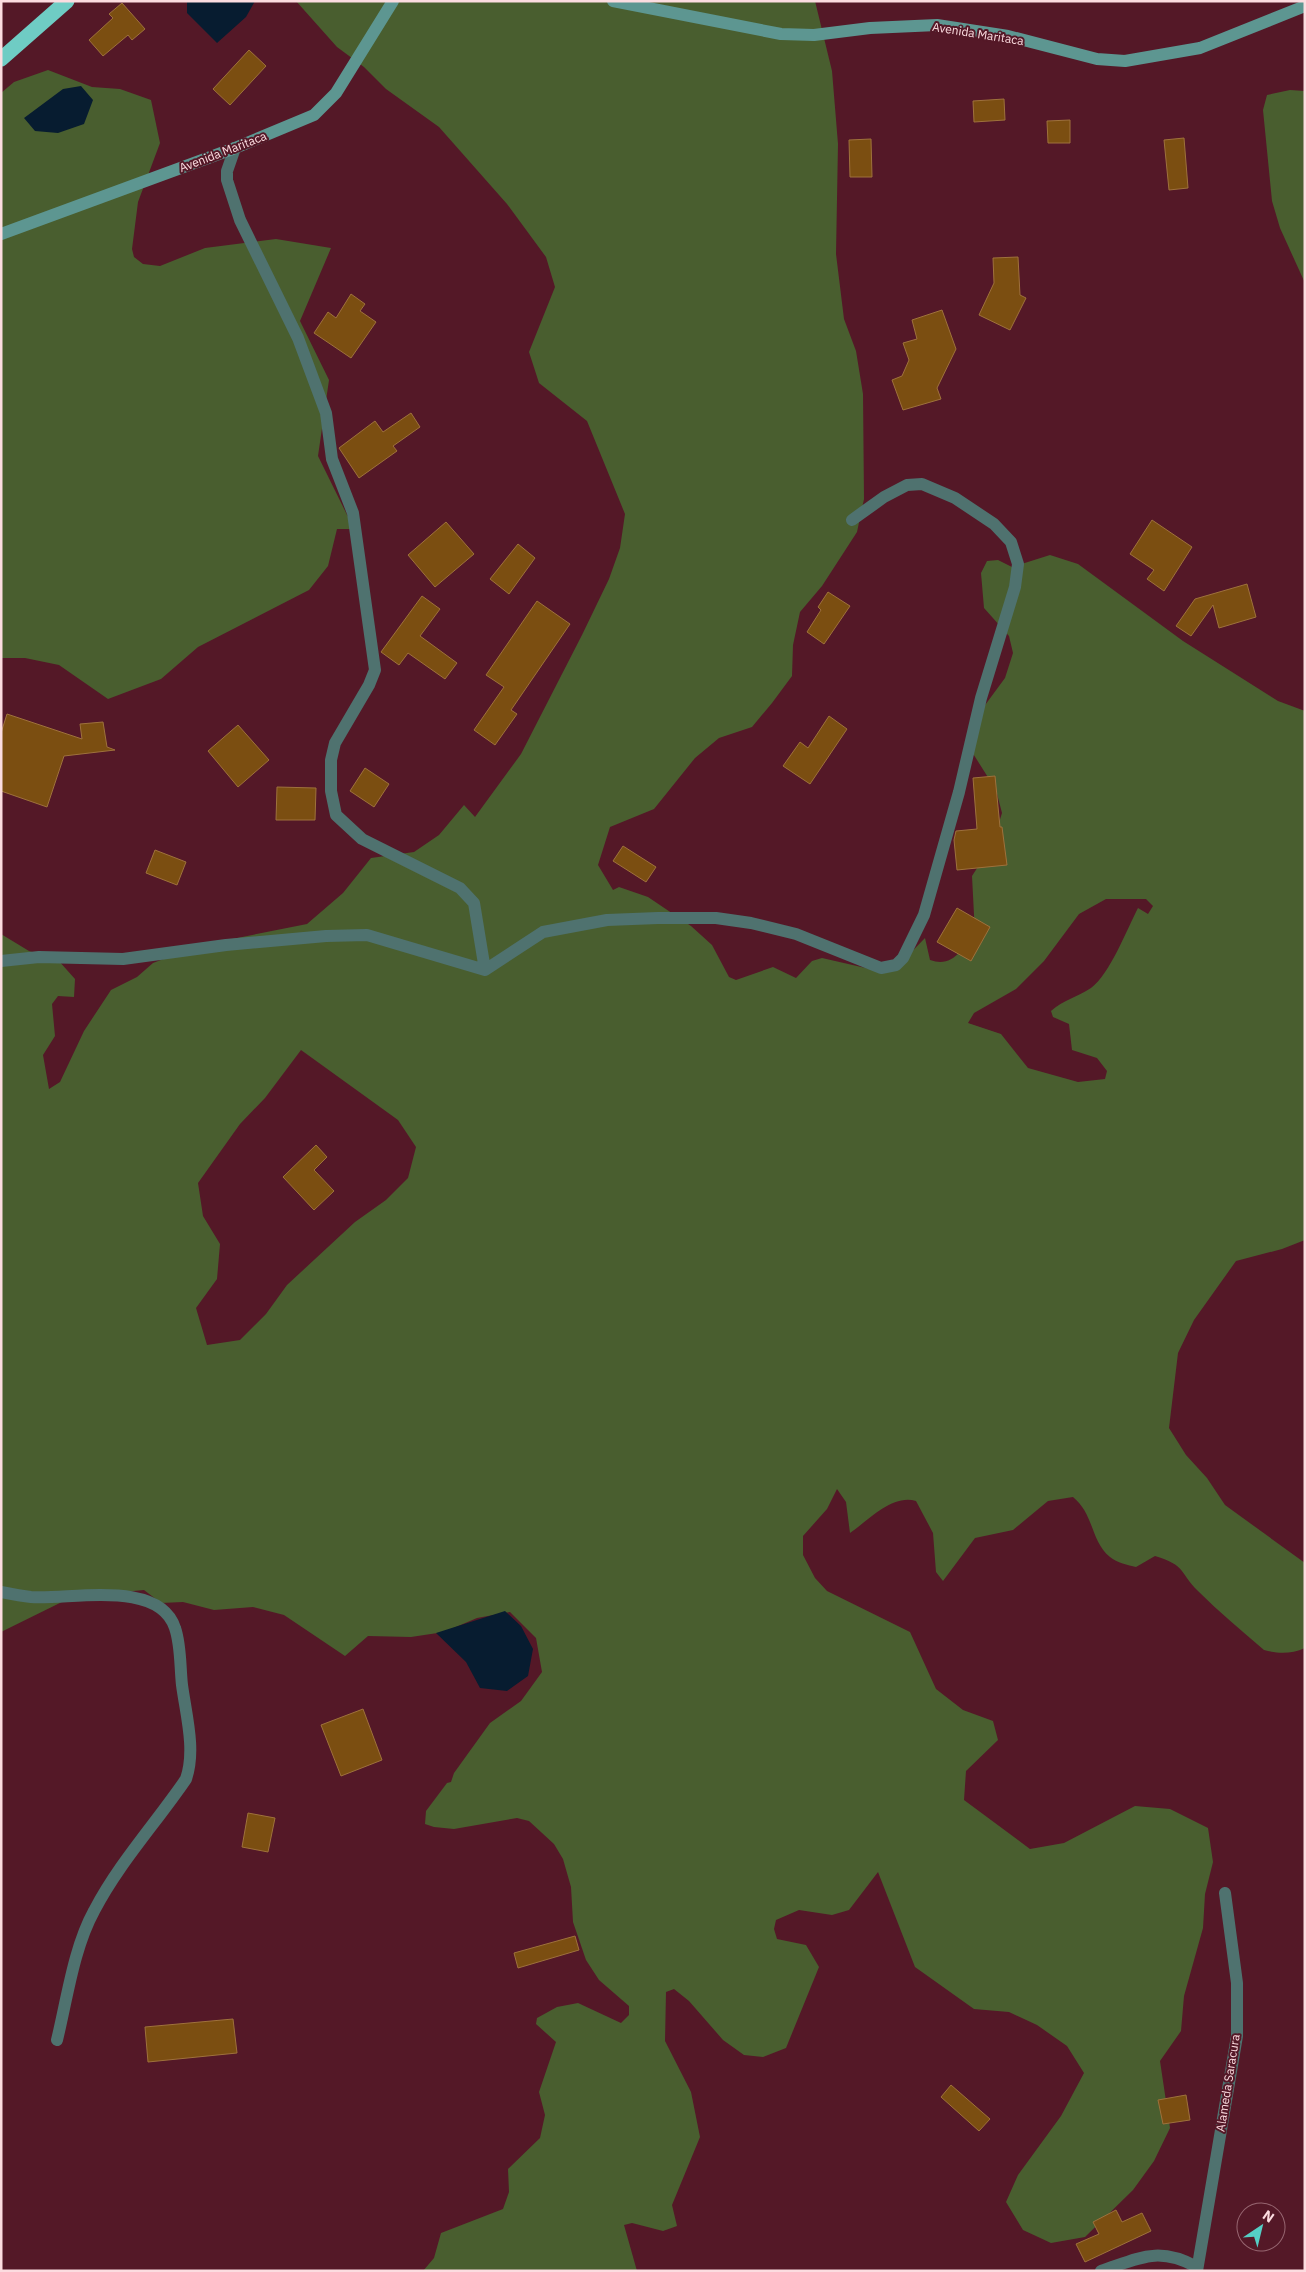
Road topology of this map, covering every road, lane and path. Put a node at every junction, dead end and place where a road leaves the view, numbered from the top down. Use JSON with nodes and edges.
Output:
{"nodes":[{"id":1,"x":67,"y":1,"type":"edge"},
{"id":2,"x":393,"y":1,"type":"edge"},
{"id":3,"x":613,"y":1,"type":"edge"},
{"id":4,"x":1305,"y":6,"type":"edge"},
{"id":5,"x":1,"y":60,"type":"edge"},
{"id":6,"x":235,"y":148,"type":"junction"},
{"id":7,"x":1,"y":234,"type":"edge"},
{"id":8,"x":852,"y":520,"type":"dead end"},
{"id":9,"x":1,"y":961,"type":"edge"},
{"id":10,"x":485,"y":970,"type":"junction"},
{"id":11,"x":1,"y":1592,"type":"edge"},
{"id":12,"x":1225,"y":1893,"type":"dead end"},
{"id":13,"x":57,"y":2040,"type":"dead end"},
{"id":14,"x":1197,"y":2269,"type":"edge"},
{"id":15,"x":1101,"y":2271,"type":"edge"}],
"edges":[{"from":1,"to":5,"type":"highway"},
{"from":2,"to":6,"type":"street","name":"Avenida Maritaca"},
{"from":3,"to":4,"type":"street","name":"Avenida Maritaca"},
{"from":6,"to":7,"type":"street","name":"Avenida Maritaca"},
{"from":6,"to":10,"type":"street"},
{"from":8,"to":10,"type":"street"},
{"from":9,"to":10,"type":"street"},
{"from":11,"to":13,"type":"street"},
{"from":12,"to":14,"type":"street","name":"Alameda Saracura"},
{"from":14,"to":15,"type":"street"}]}
